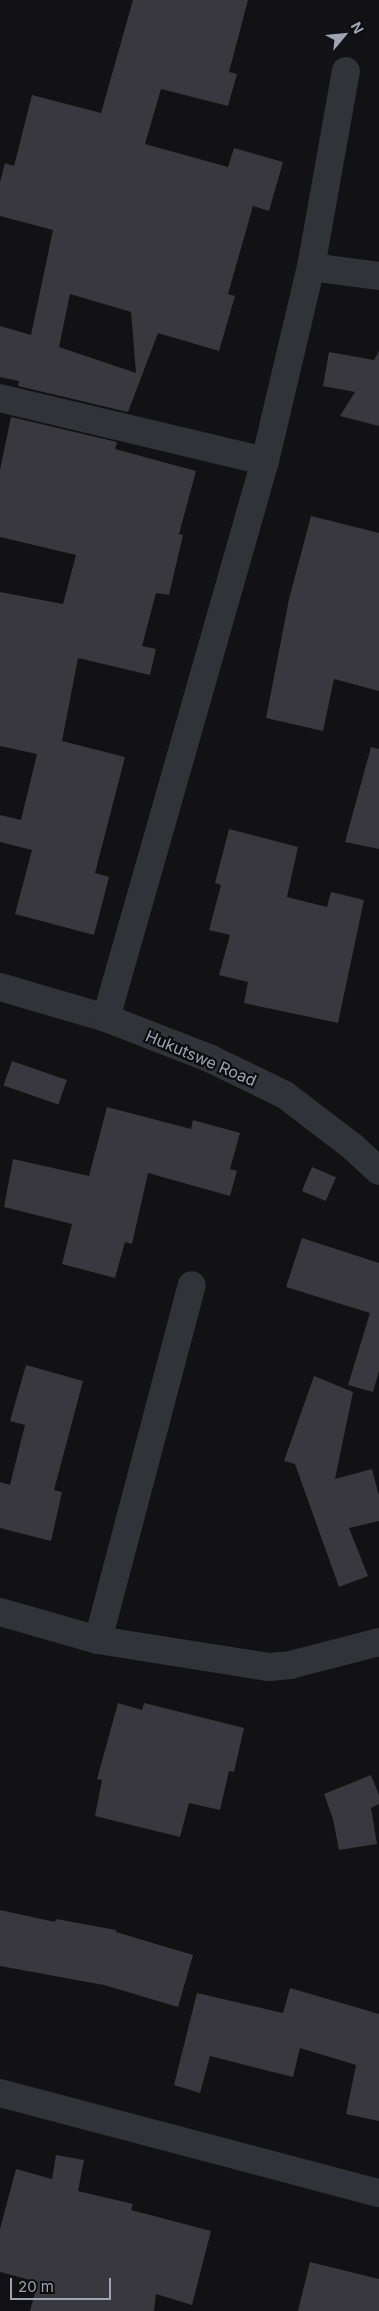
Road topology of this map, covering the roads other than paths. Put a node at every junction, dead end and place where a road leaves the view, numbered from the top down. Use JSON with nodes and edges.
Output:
{"nodes":[{"id":1,"x":346,"y":71,"type":"dead end"},
{"id":2,"x":311,"y":267,"type":"junction"},
{"id":3,"x":379,"y":276,"type":"edge"},
{"id":4,"x":0,"y":398,"type":"edge"},
{"id":5,"x":265,"y":461,"type":"junction"},
{"id":6,"x":0,"y":987,"type":"edge"},
{"id":7,"x":106,"y":1018,"type":"junction"},
{"id":8,"x":379,"y":1171,"type":"edge"},
{"id":9,"x":192,"y":1285,"type":"dead end"},
{"id":10,"x":0,"y":1612,"type":"edge"},
{"id":11,"x":98,"y":1640,"type":"junction"},
{"id":12,"x":379,"y":1642,"type":"edge"},
{"id":13,"x":0,"y":2093,"type":"edge"},
{"id":14,"x":379,"y":2194,"type":"edge"}],
"edges":[{"from":1,"to":2,"type":"street"},
{"from":2,"to":3,"type":"street"},
{"from":2,"to":5,"type":"street"},
{"from":4,"to":5,"type":"street"},
{"from":5,"to":7,"type":"street"},
{"from":6,"to":7,"type":"street","name":"Hukutswe Road"},
{"from":7,"to":8,"type":"street","name":"Hukutswe Road"},
{"from":9,"to":11,"type":"street"},
{"from":10,"to":11,"type":"street"},
{"from":11,"to":12,"type":"street"},
{"from":13,"to":14,"type":"street"}]}
